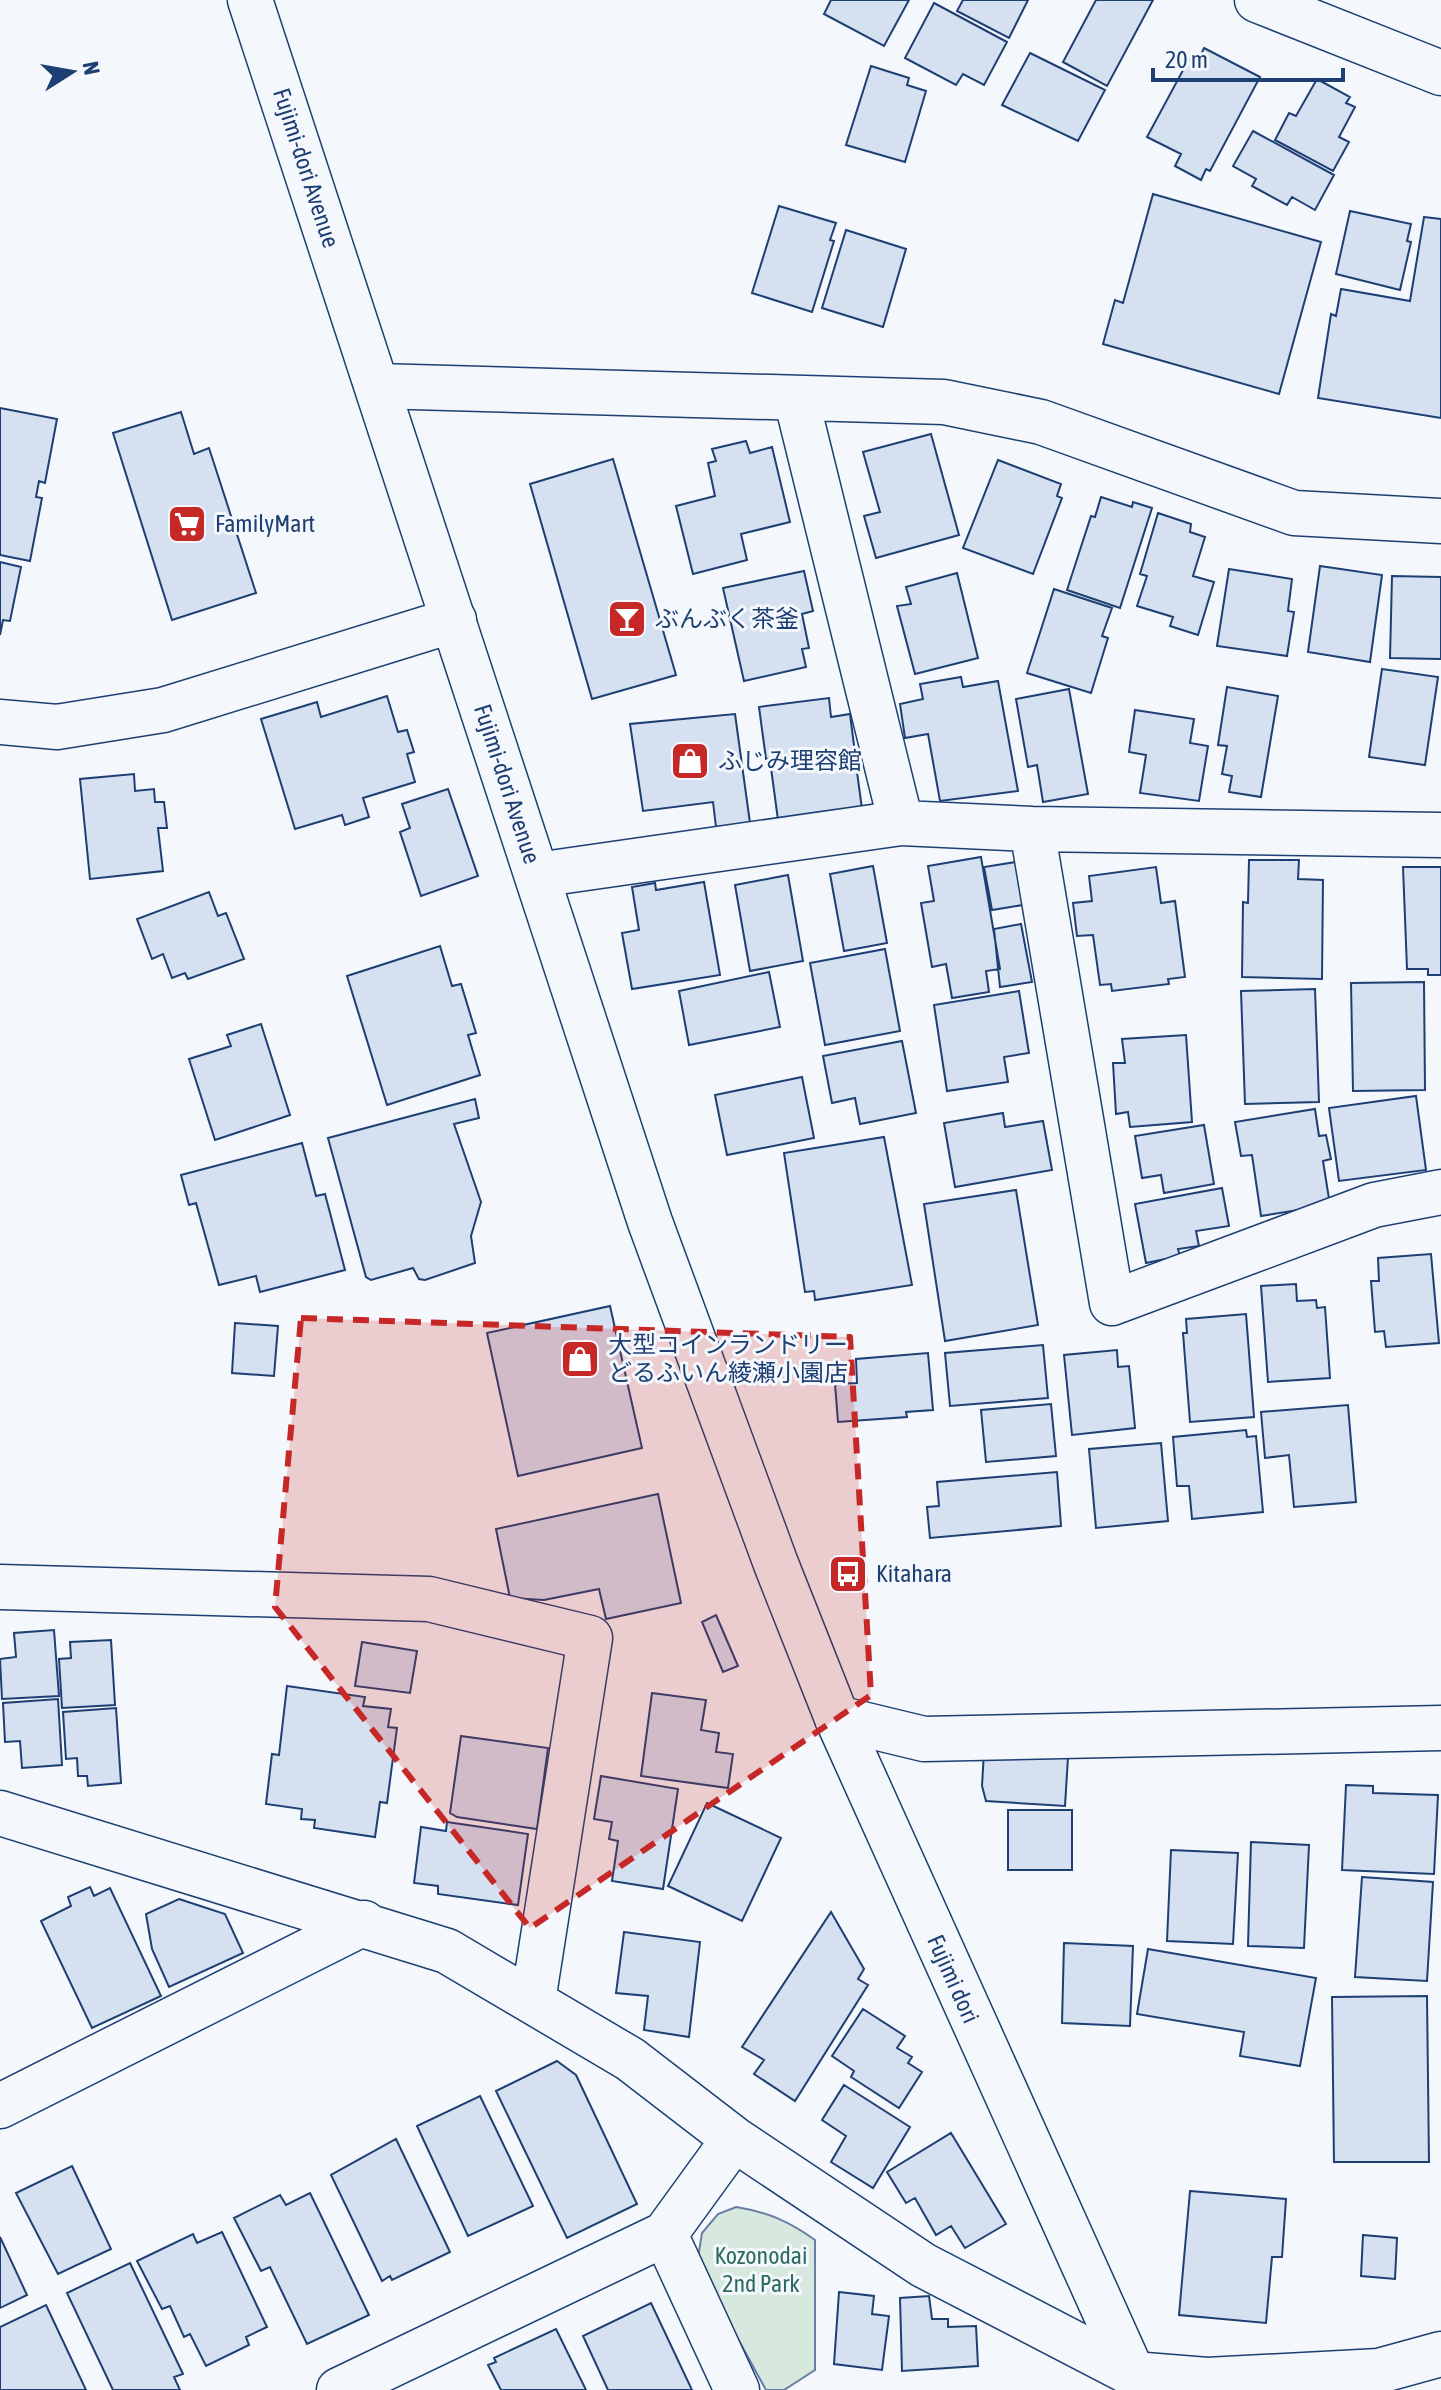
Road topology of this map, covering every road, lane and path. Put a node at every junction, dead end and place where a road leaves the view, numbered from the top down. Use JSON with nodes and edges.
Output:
{"nodes":[{"id":1,"x":250,"y":0,"type":"edge"},
{"id":2,"x":1257,"y":0,"type":"edge"},
{"id":3,"x":1441,"y":73,"type":"edge"},
{"id":4,"x":377,"y":386,"type":"junction"},
{"id":5,"x":796,"y":398,"type":"junction"},
{"id":6,"x":1441,"y":521,"type":"edge"},
{"id":7,"x":454,"y":620,"type":"junction"},
{"id":8,"x":0,"y":722,"type":"edge"},
{"id":9,"x":901,"y":823,"type":"junction"},
{"id":10,"x":1032,"y":829,"type":"junction"},
{"id":11,"x":1441,"y":835,"type":"edge"},
{"id":12,"x":537,"y":875,"type":"junction"},
{"id":13,"x":1441,"y":1192,"type":"edge"},
{"id":14,"x":0,"y":1587,"type":"edge"},
{"id":15,"x":837,"y":1718,"type":"junction"},
{"id":16,"x":1441,"y":1728,"type":"edge"},
{"id":17,"x":0,"y":1813,"type":"edge"},
{"id":18,"x":364,"y":1923,"type":"junction"},
{"id":19,"x":533,"y":2001,"type":"junction"},
{"id":20,"x":0,"y":2106,"type":"edge"},
{"id":21,"x":734,"y":2139,"type":"junction"},
{"id":22,"x":665,"y":2234,"type":"junction"},
{"id":23,"x":1441,"y":2354,"type":"edge"},
{"id":24,"x":1136,"y":2382,"type":"edge"},
{"id":25,"x":339,"y":2390,"type":"edge"},
{"id":26,"x":737,"y":2390,"type":"edge"}],
"edges":[{"from":1,"to":4,"type":"street","name":"Fujimi-dori Avenue"},
{"from":2,"to":3,"type":"street"},
{"from":4,"to":5,"type":"street"},
{"from":4,"to":7,"type":"street","name":"Fujimi-dori Avenue"},
{"from":5,"to":6,"type":"street"},
{"from":5,"to":9,"type":"street"},
{"from":7,"to":8,"type":"street"},
{"from":7,"to":12,"type":"street","name":"Fujimi-dori Avenue"},
{"from":9,"to":10,"type":"street"},
{"from":9,"to":12,"type":"street"},
{"from":10,"to":11,"type":"street"},
{"from":10,"to":13,"type":"street"},
{"from":12,"to":15,"type":"street","name":"Fujimi dori"},
{"from":14,"to":19,"type":"street"},
{"from":15,"to":16,"type":"street"},
{"from":15,"to":24,"type":"street","name":"Fujimi dori"},
{"from":17,"to":18,"type":"street"},
{"from":18,"to":19,"type":"street"},
{"from":18,"to":20,"type":"street"},
{"from":19,"to":21,"type":"street"},
{"from":21,"to":22,"type":"street"},
{"from":21,"to":24,"type":"street"},
{"from":22,"to":25,"type":"street"},
{"from":22,"to":26,"type":"street"},
{"from":23,"to":24,"type":"street"}]}
